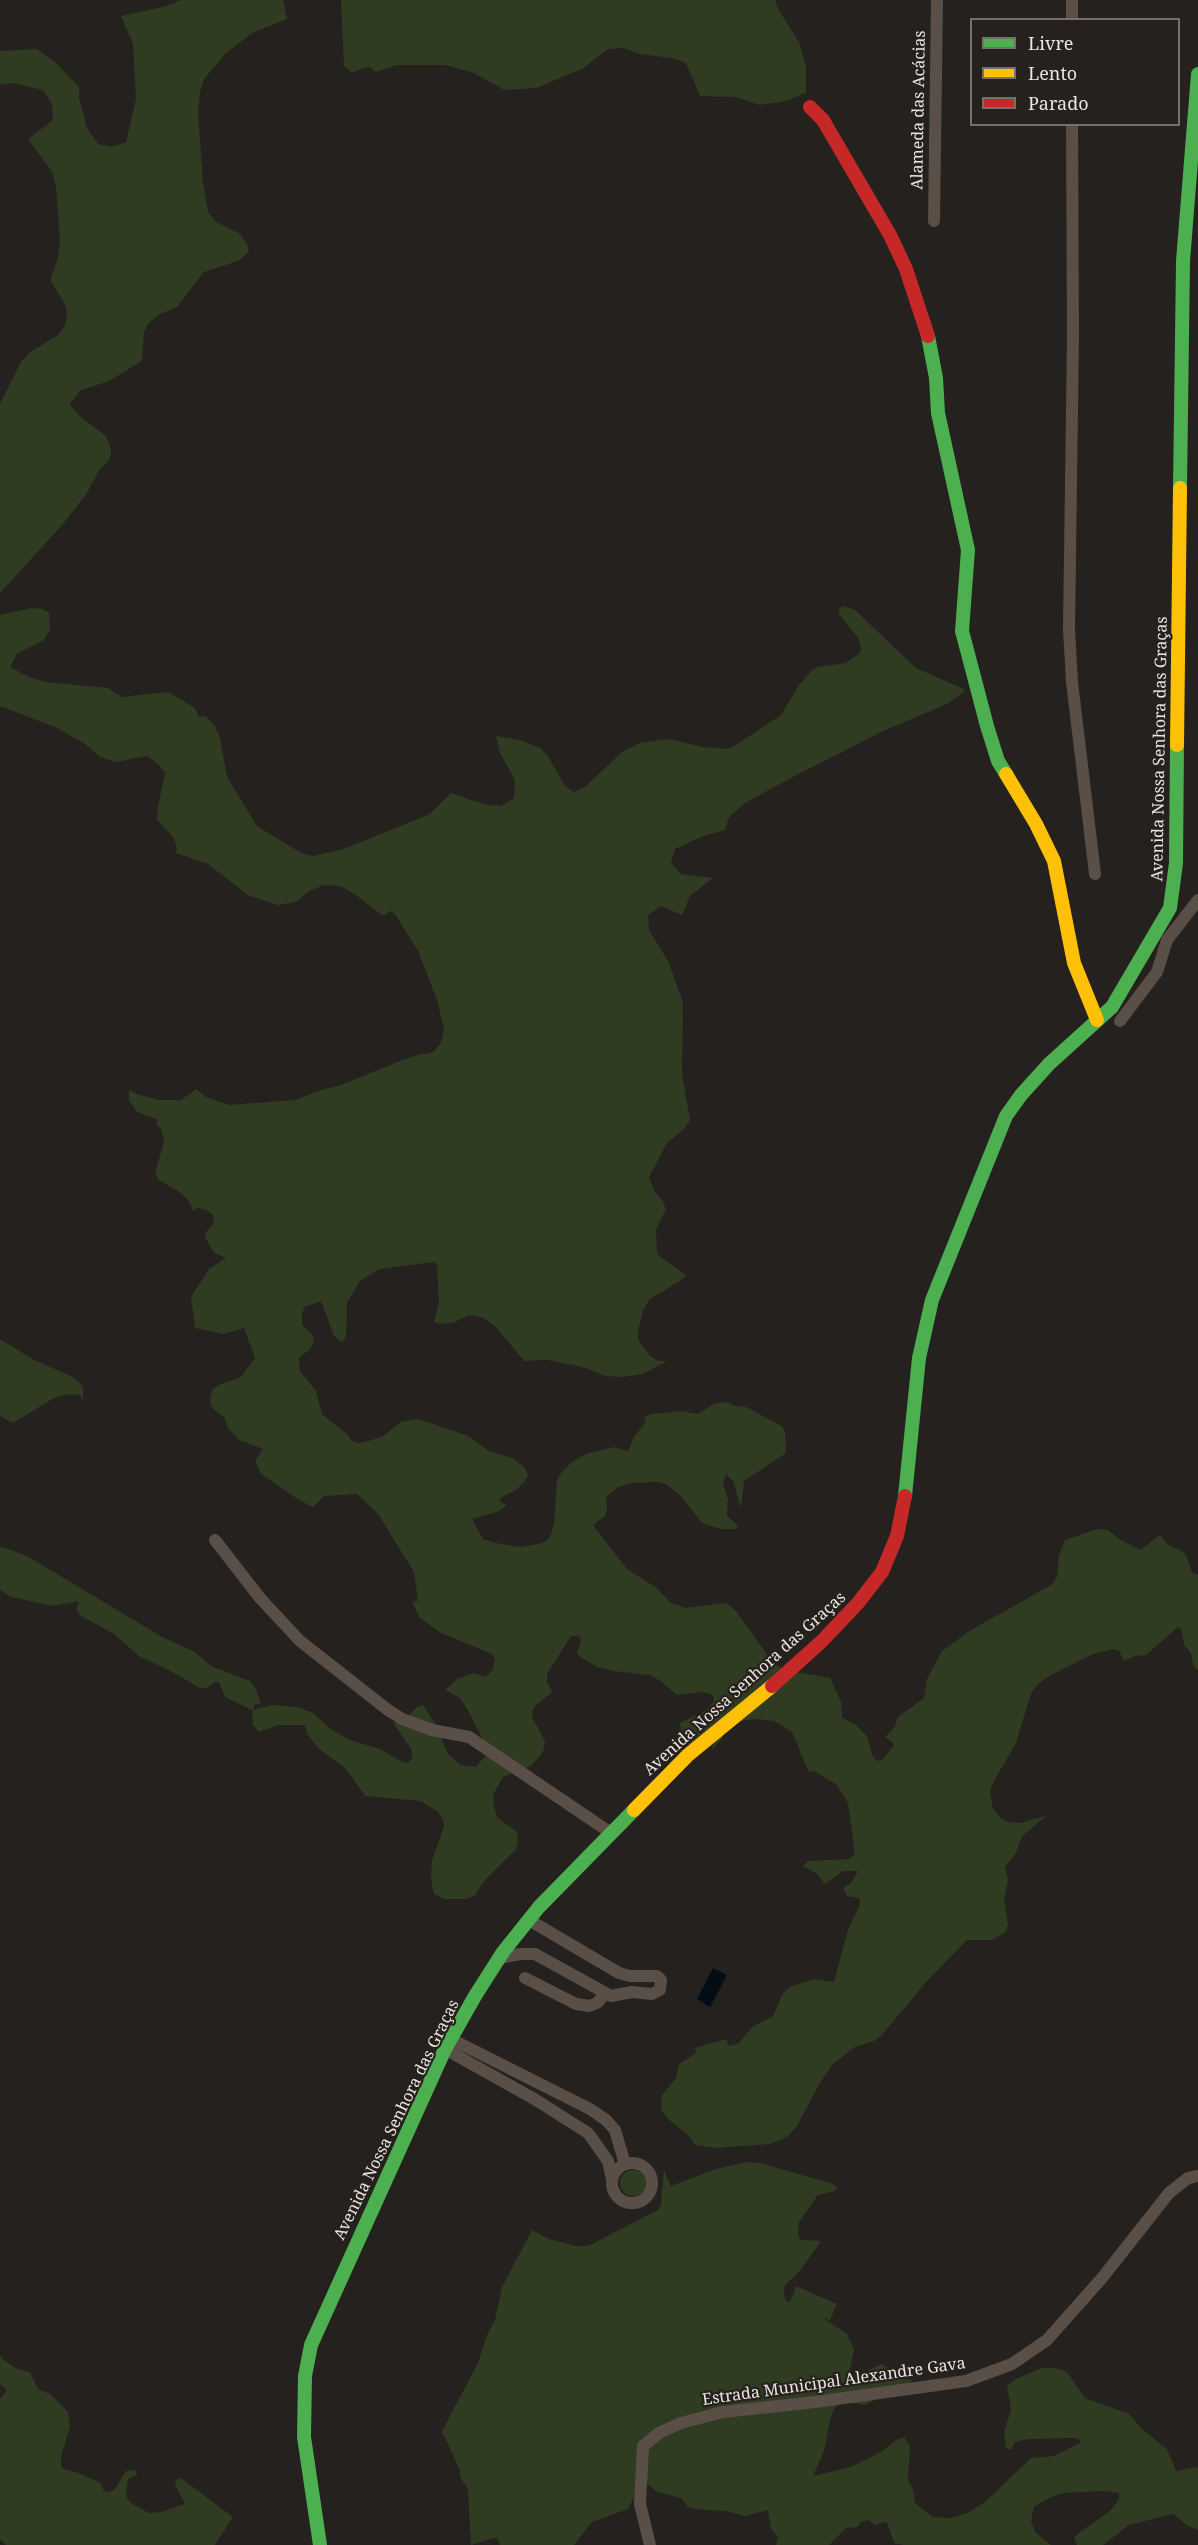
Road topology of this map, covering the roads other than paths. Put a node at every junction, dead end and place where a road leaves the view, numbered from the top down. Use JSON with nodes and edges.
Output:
{"nodes":[{"id":1,"x":937,"y":0,"type":"edge"},
{"id":2,"x":1072,"y":0,"type":"edge"},
{"id":3,"x":1072,"y":18,"type":"edge"},
{"id":4,"x":1198,"y":74,"type":"edge"},
{"id":5,"x":810,"y":107,"type":"dead end"},
{"id":6,"x":1072,"y":126,"type":"edge"},
{"id":7,"x":934,"y":221,"type":"dead end"},
{"id":8,"x":1095,"y":874,"type":"dead end"},
{"id":9,"x":1198,"y":900,"type":"edge"},
{"id":10,"x":1097,"y":1020,"type":"junction"},
{"id":11,"x":1120,"y":1021,"type":"dead end"},
{"id":12,"x":214,"y":1540,"type":"dead end"},
{"id":13,"x":611,"y":1833,"type":"junction"},
{"id":14,"x":529,"y":1920,"type":"junction"},
{"id":15,"x":499,"y":1958,"type":"junction"},
{"id":16,"x":525,"y":1978,"type":"dead end"},
{"id":17,"x":606,"y":1994,"type":"junction"},
{"id":18,"x":448,"y":2044,"type":"junction"},
{"id":19,"x":625,"y":2164,"type":"junction"},
{"id":20,"x":1198,"y":2175,"type":"edge"},
{"id":21,"x":612,"y":2179,"type":"junction"},
{"id":22,"x":320,"y":2545,"type":"edge"},
{"id":23,"x":650,"y":2545,"type":"edge"}],
"edges":[{"from":1,"to":7,"type":"street","name":"Alameda das Acácias"},
{"from":2,"to":3,"type":"street"},
{"from":4,"to":10,"type":"main road","name":"Avenida Nossa Senhora das Graças"},
{"from":5,"to":10,"type":"main road"},
{"from":6,"to":8,"type":"street"},
{"from":9,"to":11,"type":"street"},
{"from":10,"to":13,"type":"main road","name":"Avenida Nossa Senhora das Graças"},
{"from":12,"to":13,"type":"street"},
{"from":13,"to":14,"type":"main road","name":"Avenida Nossa Senhora das Graças"},
{"from":14,"to":15,"type":"main road","name":"Avenida Nossa Senhora das Graças"},
{"from":14,"to":17,"type":"street"},
{"from":15,"to":17,"type":"street"},
{"from":15,"to":18,"type":"main road","name":"Avenida Nossa Senhora das Graças"},
{"from":16,"to":17,"type":"street"},
{"from":18,"to":19,"type":"street"},
{"from":18,"to":21,"type":"street"},
{"from":18,"to":22,"type":"main road","name":"Avenida Nossa Senhora das Graças"},
{"from":19,"to":21,"type":"street"},
{"from":19,"to":21,"type":"street"},
{"from":20,"to":23,"type":"street","name":"Estrada Municipal Alexandre Gava"}]}
